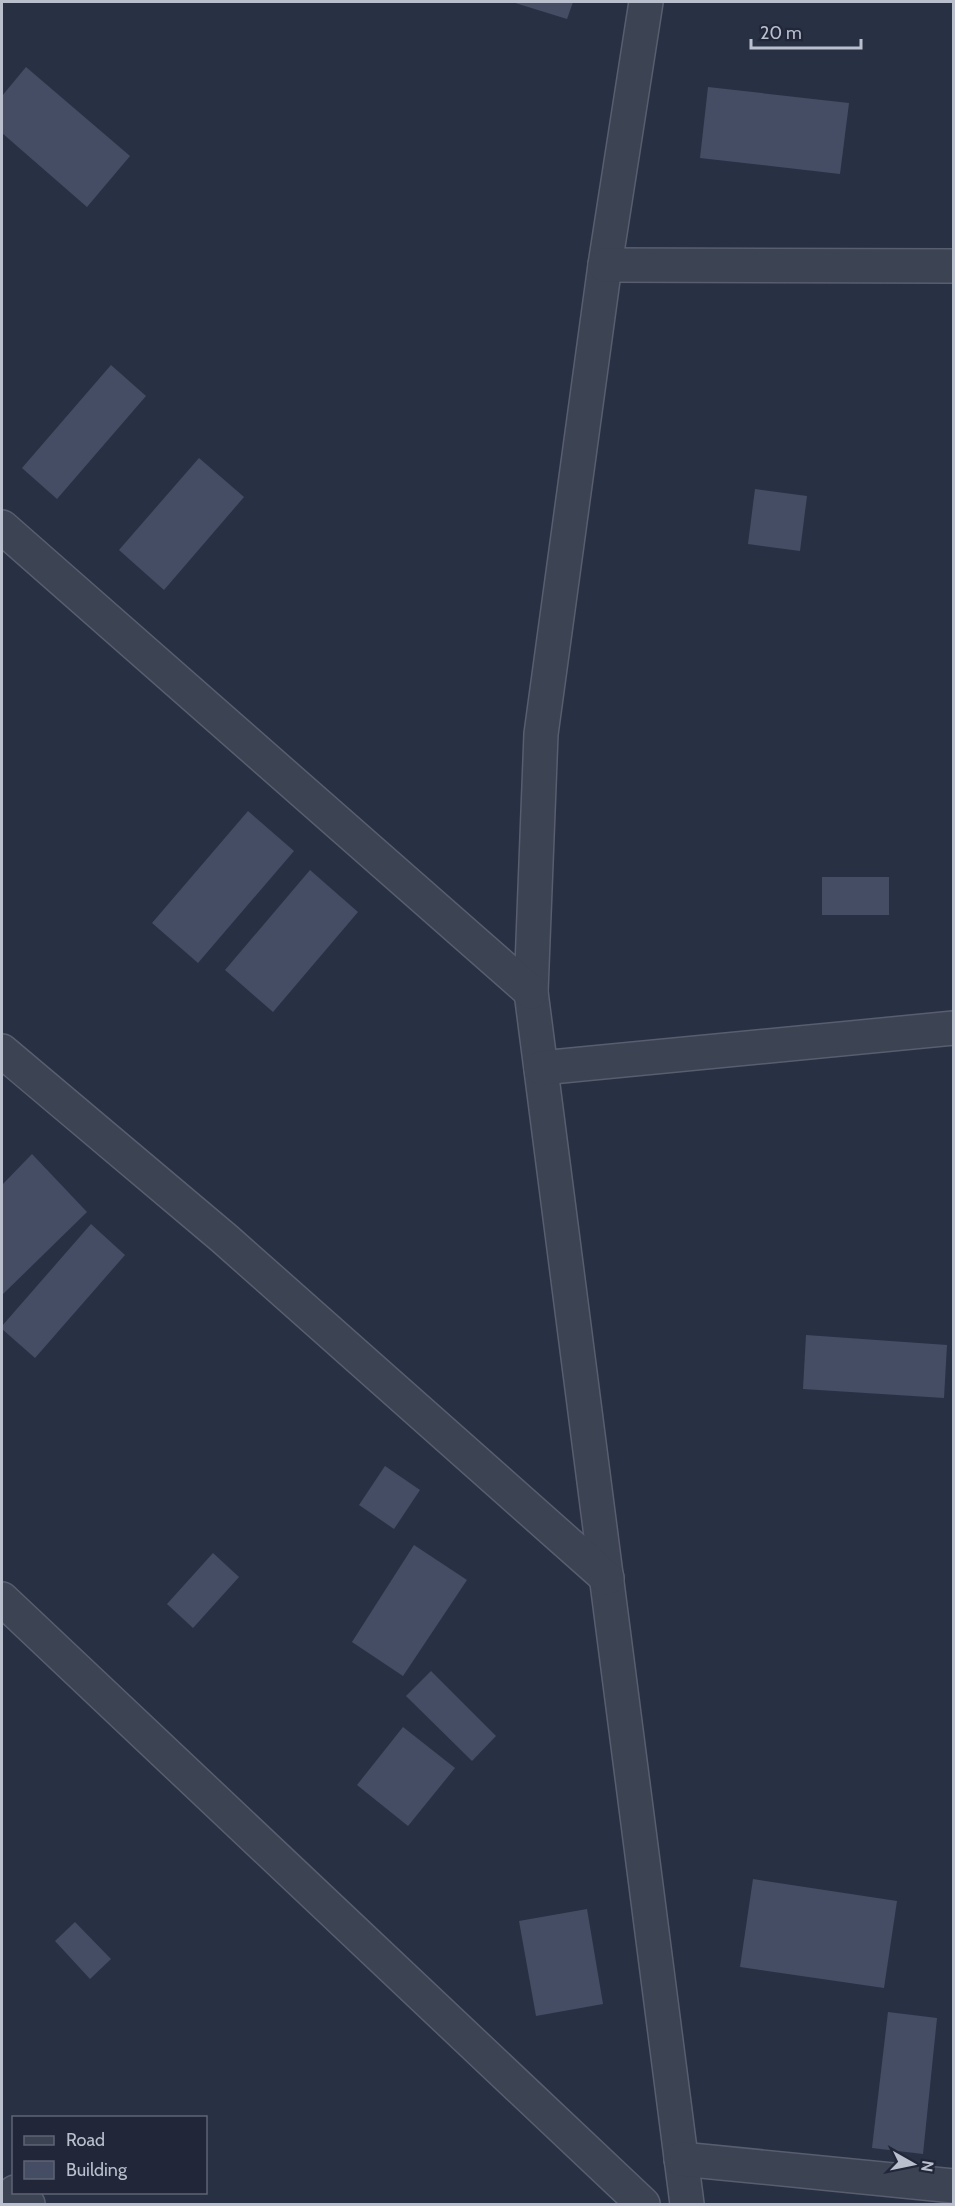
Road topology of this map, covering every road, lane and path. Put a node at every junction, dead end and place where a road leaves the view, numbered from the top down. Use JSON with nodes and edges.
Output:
{"nodes":[{"id":1,"x":646,"y":2,"type":"edge"},
{"id":2,"x":605,"y":265,"type":"junction"},
{"id":3,"x":954,"y":266,"type":"edge"},
{"id":4,"x":2,"y":527,"type":"edge"},
{"id":5,"x":531,"y":992,"type":"junction"},
{"id":6,"x":954,"y":1028,"type":"edge"},
{"id":7,"x":2,"y":1051,"type":"edge"},
{"id":8,"x":541,"y":1068,"type":"junction"},
{"id":9,"x":607,"y":1578,"type":"junction"},
{"id":10,"x":2,"y":1599,"type":"edge"},
{"id":11,"x":681,"y":2159,"type":"junction"},
{"id":12,"x":954,"y":2186,"type":"edge"},
{"id":13,"x":16,"y":2194,"type":"edge"},
{"id":14,"x":28,"y":2205,"type":"edge"},
{"id":15,"x":643,"y":2205,"type":"edge"},
{"id":16,"x":687,"y":2205,"type":"edge"}],
"edges":[{"from":1,"to":2,"type":"street"},
{"from":2,"to":3,"type":"street"},
{"from":2,"to":5,"type":"street"},
{"from":4,"to":5,"type":"street"},
{"from":5,"to":8,"type":"street"},
{"from":6,"to":8,"type":"street"},
{"from":7,"to":9,"type":"street"},
{"from":8,"to":9,"type":"street"},
{"from":9,"to":11,"type":"street"},
{"from":10,"to":15,"type":"street"},
{"from":11,"to":12,"type":"street"},
{"from":11,"to":16,"type":"street"},
{"from":13,"to":14,"type":"street"}]}
